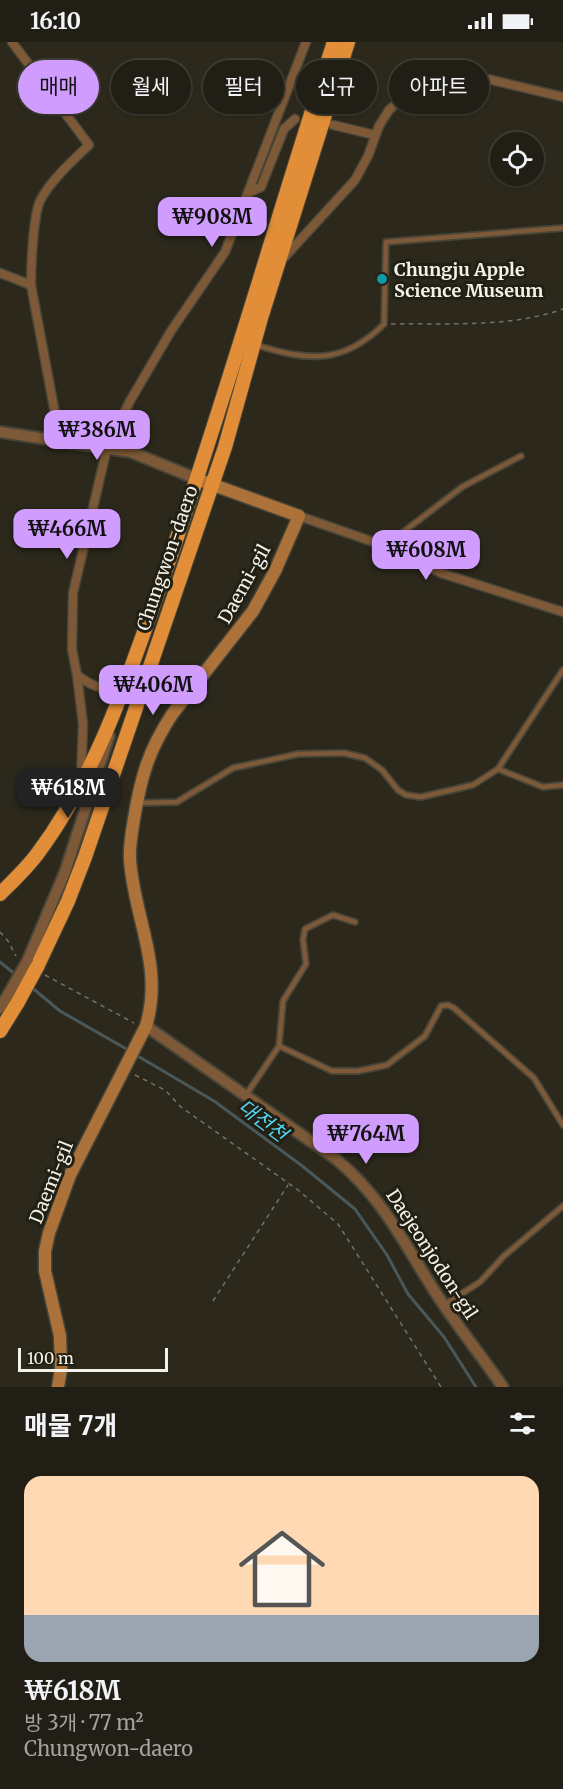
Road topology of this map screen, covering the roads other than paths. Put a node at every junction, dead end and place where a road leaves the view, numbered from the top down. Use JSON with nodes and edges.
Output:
{"nodes":[{"id":1,"x":12,"y":42,"type":"edge"},
{"id":2,"x":306,"y":42,"type":"edge"},
{"id":3,"x":334,"y":42,"type":"edge"},
{"id":4,"x":348,"y":42,"type":"edge"},
{"id":5,"x":331,"y":60,"type":"edge"},
{"id":6,"x":339,"y":60,"type":"edge"},
{"id":7,"x":563,"y":98,"type":"edge"},
{"id":8,"x":323,"y":114,"type":"edge"},
{"id":9,"x":295,"y":119,"type":"dead end"},
{"id":10,"x":322,"y":119,"type":"junction"},
{"id":11,"x":375,"y":135,"type":"junction"},
{"id":12,"x":248,"y":193,"type":"junction"},
{"id":13,"x":563,"y":228,"type":"edge"},
{"id":14,"x":277,"y":266,"type":"junction"},
{"id":15,"x":0,"y":273,"type":"edge"},
{"id":16,"x":31,"y":285,"type":"junction"},
{"id":17,"x":253,"y":344,"type":"junction"},
{"id":18,"x":0,"y":432,"type":"edge"},
{"id":19,"x":60,"y":440,"type":"junction"},
{"id":20,"x":107,"y":448,"type":"junction"},
{"id":21,"x":521,"y":456,"type":"dead end"},
{"id":22,"x":197,"y":479,"type":"junction"},
{"id":23,"x":212,"y":484,"type":"junction"},
{"id":24,"x":299,"y":516,"type":"junction"},
{"id":25,"x":385,"y":546,"type":"junction"},
{"id":26,"x":563,"y":612,"type":"edge"},
{"id":27,"x":563,"y":670,"type":"edge"},
{"id":28,"x":77,"y":675,"type":"junction"},
{"id":29,"x":125,"y":684,"type":"junction"},
{"id":30,"x":498,"y":769,"type":"junction"},
{"id":31,"x":81,"y":782,"type":"junction"},
{"id":32,"x":563,"y":785,"type":"edge"},
{"id":33,"x":136,"y":803,"type":"junction"},
{"id":34,"x":0,"y":894,"type":"edge"},
{"id":35,"x":355,"y":922,"type":"dead end"},
{"id":36,"x":36,"y":967,"type":"junction"},
{"id":37,"x":13,"y":999,"type":"junction"},
{"id":38,"x":0,"y":1008,"type":"edge"},
{"id":39,"x":143,"y":1030,"type":"junction"},
{"id":40,"x":0,"y":1031,"type":"edge"},
{"id":41,"x":279,"y":1046,"type":"junction"},
{"id":42,"x":246,"y":1096,"type":"junction"},
{"id":43,"x":563,"y":1125,"type":"edge"},
{"id":44,"x":563,"y":1206,"type":"edge"},
{"id":45,"x":444,"y":1305,"type":"junction"},
{"id":46,"x":58,"y":1387,"type":"edge"},
{"id":47,"x":503,"y":1387,"type":"edge"}],
"edges":[{"from":1,"to":16,"type":"street"},
{"from":2,"to":12,"type":"street"},
{"from":3,"to":5,"type":"highway"},
{"from":4,"to":6,"type":"highway"},
{"from":7,"to":11,"type":"street"},
{"from":8,"to":10,"type":"highway"},
{"from":9,"to":12,"type":"street"},
{"from":10,"to":11,"type":"street"},
{"from":10,"to":14,"type":"highway","name":"Chungwon-daero"},
{"from":10,"to":22,"type":"highway","name":"Chungwon-daero"},
{"from":11,"to":14,"type":"street"},
{"from":12,"to":20,"type":"street"},
{"from":13,"to":17,"type":"lane"},
{"from":14,"to":17,"type":"highway","name":"Chungwon-daero"},
{"from":15,"to":16,"type":"street"},
{"from":16,"to":19,"type":"street"},
{"from":17,"to":23,"type":"highway","name":"Chungwon-daero"},
{"from":18,"to":19,"type":"street"},
{"from":19,"to":20,"type":"street"},
{"from":20,"to":22,"type":"street"},
{"from":20,"to":28,"type":"street"},
{"from":21,"to":25,"type":"lane"},
{"from":22,"to":23,"type":"main road"},
{"from":22,"to":29,"type":"highway","name":"Chungwon-daero"},
{"from":23,"to":24,"type":"main road"},
{"from":23,"to":36,"type":"highway","name":"Chungwon-daero"},
{"from":24,"to":25,"type":"street"},
{"from":24,"to":33,"type":"main road","name":"Daemi-gil"},
{"from":25,"to":26,"type":"street"},
{"from":27,"to":30,"type":"lane"},
{"from":28,"to":29,"type":"street"},
{"from":28,"to":31,"type":"street"},
{"from":29,"to":31,"type":"highway","name":"Chungwon-daero"},
{"from":29,"to":36,"type":"street"},
{"from":30,"to":32,"type":"lane"},
{"from":30,"to":33,"type":"lane"},
{"from":31,"to":34,"type":"highway","name":"Chungwon-daero"},
{"from":33,"to":39,"type":"main road","name":"Daemi-gil"},
{"from":35,"to":41,"type":"lane"},
{"from":36,"to":37,"type":"highway","name":"Chungwon-daero","bridge":true},
{"from":37,"to":38,"type":"street","name":"Chungwon-daero"},
{"from":37,"to":40,"type":"highway","name":"Chungwon-daero"},
{"from":39,"to":42,"type":"street","name":"Daejeonjodon-gil"},
{"from":39,"to":46,"type":"main road","name":"Daemi-gil"},
{"from":41,"to":42,"type":"lane"},
{"from":41,"to":43,"type":"lane"},
{"from":42,"to":45,"type":"street","name":"Daejeonjodon-gil"},
{"from":44,"to":45,"type":"lane"},
{"from":45,"to":47,"type":"street","name":"Daejeonjodon-gil"}]}
